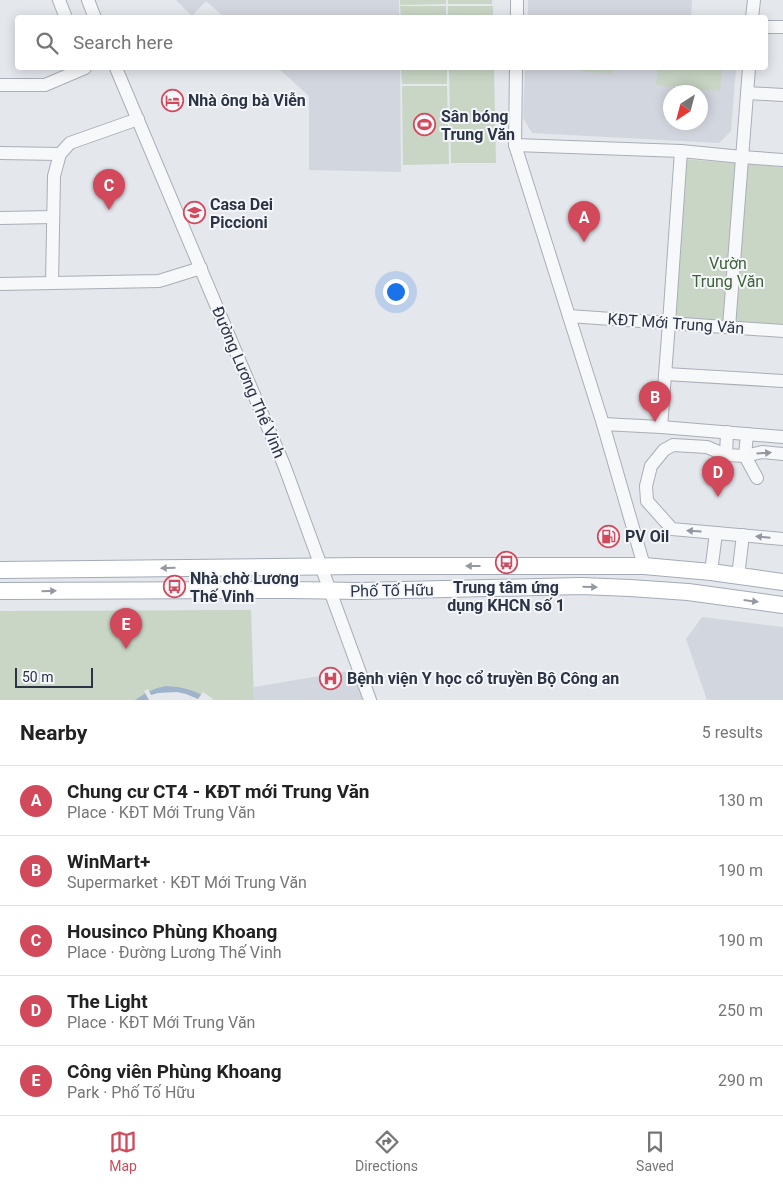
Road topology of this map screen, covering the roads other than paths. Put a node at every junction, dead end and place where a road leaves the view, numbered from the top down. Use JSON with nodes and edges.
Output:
{"nodes":[{"id":1,"x":59,"y":0,"type":"edge"},
{"id":2,"x":88,"y":0,"type":"edge"},
{"id":3,"x":517,"y":0,"type":"edge"},
{"id":4,"x":754,"y":0,"type":"edge"},
{"id":5,"x":65,"y":15,"type":"edge"},
{"id":6,"x":94,"y":15,"type":"edge"},
{"id":7,"x":517,"y":15,"type":"edge"},
{"id":8,"x":752,"y":15,"type":"edge"},
{"id":9,"x":768,"y":27,"type":"edge"},
{"id":10,"x":783,"y":28,"type":"edge"},
{"id":11,"x":80,"y":70,"type":"edge"},
{"id":12,"x":117,"y":70,"type":"edge"},
{"id":13,"x":516,"y":70,"type":"edge"},
{"id":14,"x":749,"y":70,"type":"edge"},
{"id":15,"x":0,"y":85,"type":"edge"},
{"id":16,"x":747,"y":93,"type":"junction"},
{"id":17,"x":783,"y":95,"type":"edge"},
{"id":18,"x":138,"y":119,"type":"junction"},
{"id":19,"x":515,"y":145,"type":"junction"},
{"id":20,"x":681,"y":150,"type":"junction"},
{"id":21,"x":0,"y":153,"type":"edge"},
{"id":22,"x":60,"y":154,"type":"junction"},
{"id":23,"x":742,"y":157,"type":"junction"},
{"id":24,"x":783,"y":160,"type":"edge"},
{"id":25,"x":53,"y":217,"type":"junction"},
{"id":26,"x":0,"y":218,"type":"edge"},
{"id":27,"x":201,"y":268,"type":"junction"},
{"id":28,"x":52,"y":283,"type":"junction"},
{"id":29,"x":0,"y":284,"type":"edge"},
{"id":30,"x":569,"y":316,"type":"junction"},
{"id":31,"x":669,"y":323,"type":"junction"},
{"id":32,"x":729,"y":327,"type":"junction"},
{"id":33,"x":783,"y":331,"type":"edge"},
{"id":34,"x":666,"y":374,"type":"junction"},
{"id":35,"x":783,"y":381,"type":"edge"},
{"id":36,"x":603,"y":424,"type":"junction"},
{"id":37,"x":661,"y":427,"type":"junction"},
{"id":38,"x":727,"y":432,"type":"junction"},
{"id":39,"x":747,"y":434,"type":"junction"},
{"id":40,"x":783,"y":437,"type":"edge"},
{"id":41,"x":726,"y":454,"type":"junction"},
{"id":42,"x":783,"y":454,"type":"edge"},
{"id":43,"x":745,"y":456,"type":"junction"},
{"id":44,"x":712,"y":474,"type":"dead end"},
{"id":45,"x":757,"y":478,"type":"dead end"},
{"id":46,"x":716,"y":533,"type":"junction"},
{"id":47,"x":743,"y":535,"type":"junction"},
{"id":48,"x":783,"y":540,"type":"edge"},
{"id":49,"x":322,"y":566,"type":"junction"},
{"id":50,"x":644,"y":566,"type":"junction"},
{"id":51,"x":0,"y":570,"type":"edge"},
{"id":52,"x":711,"y":572,"type":"junction"},
{"id":53,"x":738,"y":576,"type":"junction"},
{"id":54,"x":783,"y":582,"type":"edge"},
{"id":55,"x":0,"y":591,"type":"edge"},
{"id":56,"x":331,"y":591,"type":"junction"},
{"id":57,"x":783,"y":605,"type":"edge"},
{"id":58,"x":370,"y":700,"type":"edge"}],
"edges":[{"from":1,"to":5,"type":"street"},
{"from":2,"to":6,"type":"street"},
{"from":3,"to":7,"type":"street"},
{"from":4,"to":8,"type":"street"},
{"from":9,"to":10,"type":"street"},
{"from":11,"to":15,"type":"street"},
{"from":12,"to":18,"type":"street","name":"Đường Lương Thế Vinh"},
{"from":13,"to":19,"type":"street"},
{"from":14,"to":16,"type":"street"},
{"from":16,"to":17,"type":"street"},
{"from":16,"to":23,"type":"street"},
{"from":18,"to":22,"type":"street"},
{"from":18,"to":27,"type":"street","name":"Đường Lương Thế Vinh"},
{"from":19,"to":20,"type":"street"},
{"from":19,"to":30,"type":"street"},
{"from":20,"to":23,"type":"street"},
{"from":20,"to":31,"type":"street"},
{"from":21,"to":22,"type":"street"},
{"from":22,"to":25,"type":"street"},
{"from":23,"to":24,"type":"street"},
{"from":23,"to":32,"type":"street"},
{"from":25,"to":26,"type":"street"},
{"from":25,"to":28,"type":"street"},
{"from":27,"to":28,"type":"street"},
{"from":27,"to":49,"type":"street","name":"Đường Lương Thế Vinh"},
{"from":28,"to":29,"type":"street"},
{"from":30,"to":31,"type":"street","name":"KĐT Mới Trung Văn"},
{"from":30,"to":36,"type":"street"},
{"from":31,"to":32,"type":"street","name":"KĐT Mới Trung Văn"},
{"from":31,"to":34,"type":"street"},
{"from":32,"to":33,"type":"street","name":"KĐT Mới Trung Văn"},
{"from":34,"to":35,"type":"street"},
{"from":34,"to":37,"type":"street"},
{"from":36,"to":37,"type":"street"},
{"from":36,"to":50,"type":"street"},
{"from":37,"to":38,"type":"street"},
{"from":38,"to":39,"type":"street"},
{"from":38,"to":41,"type":"street"},
{"from":39,"to":40,"type":"street"},
{"from":39,"to":43,"type":"street"},
{"from":41,"to":43,"type":"street"},
{"from":41,"to":44,"type":"street"},
{"from":46,"to":41,"type":"street","one_way":true},
{"from":43,"to":42,"type":"street","one_way":true},
{"from":43,"to":45,"type":"street"},
{"from":46,"to":47,"type":"street"},
{"from":46,"to":52,"type":"street"},
{"from":48,"to":47,"type":"street","one_way":true},
{"from":47,"to":53,"type":"street"},
{"from":50,"to":49,"type":"main road","name":"Phố Tố Hữu","one_way":true},
{"from":49,"to":51,"type":"main road","name":"Phố Tố Hữu","one_way":true},
{"from":49,"to":56,"type":"street","name":"Đường Lương Thế Vinh"},
{"from":50,"to":52,"type":"main road","name":"Phố Tố Hữu"},
{"from":52,"to":53,"type":"main road","name":"Phố Tố Hữu"},
{"from":53,"to":54,"type":"main road","name":"Phố Tố Hữu"},
{"from":55,"to":56,"type":"main road","name":"Phố Tố Hữu","one_way":true},
{"from":56,"to":57,"type":"main road","name":"Phố Tố Hữu","one_way":true},
{"from":56,"to":58,"type":"street","name":"Đường Lương Thế Vinh"}]}
